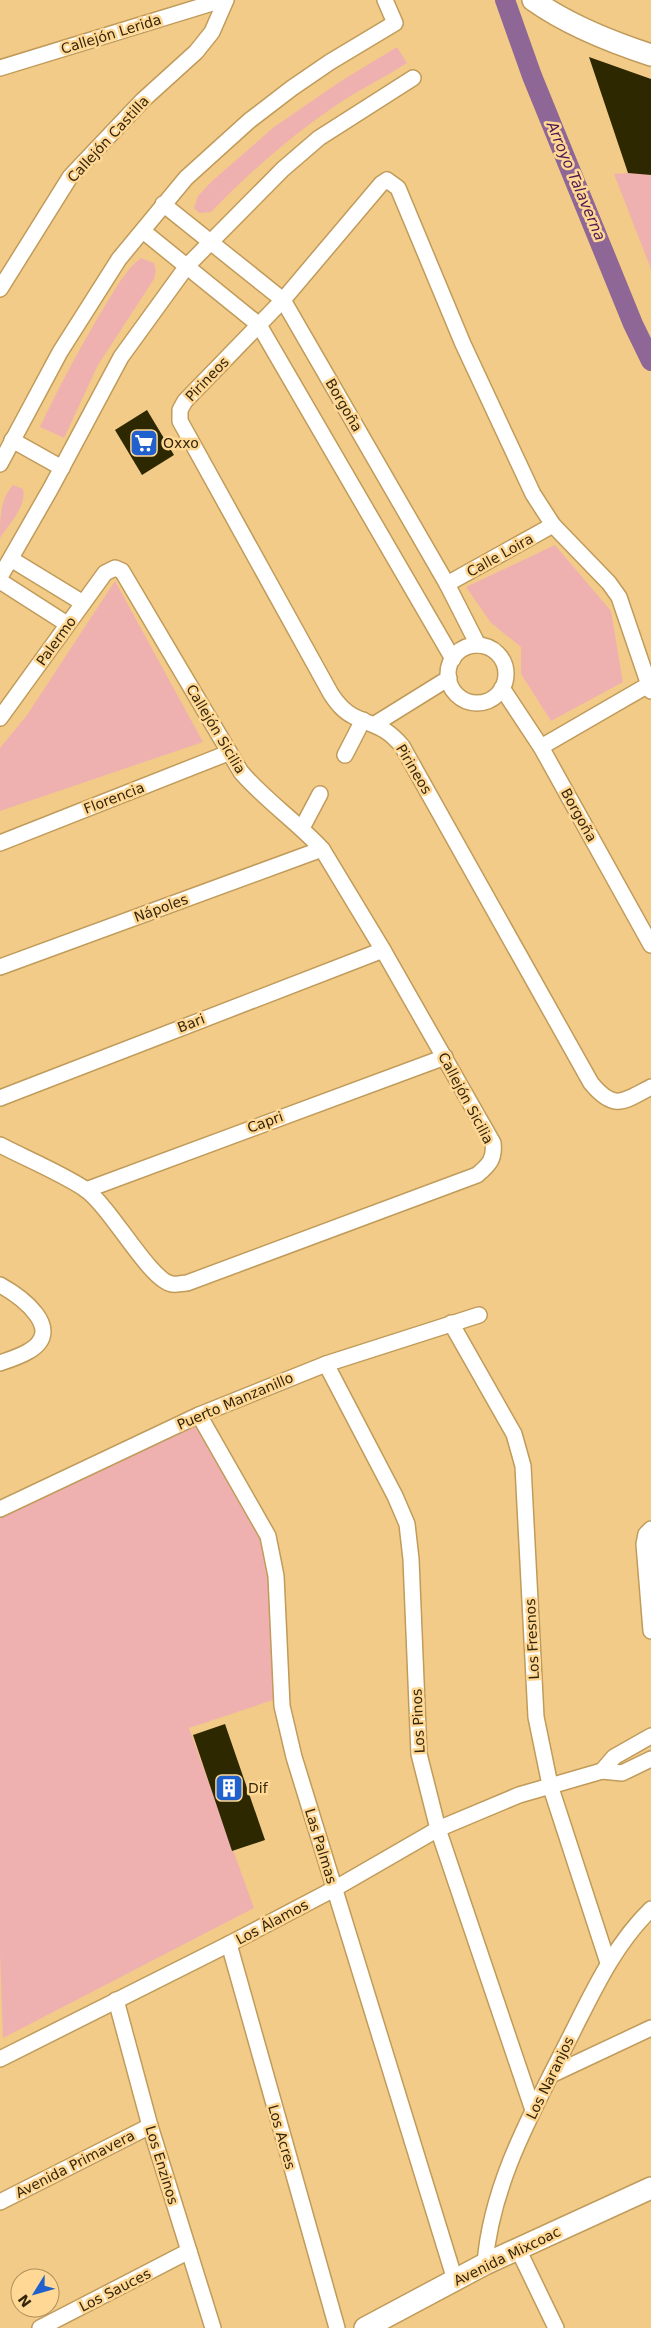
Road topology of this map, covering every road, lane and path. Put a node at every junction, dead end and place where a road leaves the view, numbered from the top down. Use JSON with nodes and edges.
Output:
{"nodes":[{"id":1,"x":222,"y":0,"type":"edge"},
{"id":2,"x":226,"y":0,"type":"edge"},
{"id":3,"x":385,"y":0,"type":"edge"},
{"id":4,"x":533,"y":0,"type":"edge"},
{"id":5,"x":651,"y":55,"type":"edge"},
{"id":6,"x":2,"y":69,"type":"edge"},
{"id":7,"x":413,"y":78,"type":"dead end"},
{"id":8,"x":163,"y":204,"type":"junction"},
{"id":9,"x":143,"y":231,"type":"junction"},
{"id":10,"x":208,"y":241,"type":"junction"},
{"id":11,"x":186,"y":266,"type":"junction"},
{"id":12,"x":0,"y":289,"type":"edge"},
{"id":13,"x":283,"y":300,"type":"junction"},
{"id":14,"x":259,"y":325,"type":"junction"},
{"id":15,"x":12,"y":440,"type":"junction"},
{"id":16,"x":0,"y":464,"type":"edge"},
{"id":17,"x":62,"y":468,"type":"junction"},
{"id":18,"x":553,"y":525,"type":"junction"},
{"id":19,"x":11,"y":559,"type":"junction"},
{"id":20,"x":115,"y":568,"type":"joint"},
{"id":21,"x":0,"y":579,"type":"edge"},
{"id":22,"x":447,"y":584,"type":"junction"},
{"id":23,"x":83,"y":603,"type":"junction"},
{"id":24,"x":67,"y":624,"type":"junction"},
{"id":25,"x":478,"y":645,"type":"junction"},
{"id":26,"x":453,"y":659,"type":"junction"},
{"id":27,"x":449,"y":678,"type":"junction"},
{"id":28,"x":502,"y":688,"type":"junction"},
{"id":29,"x":649,"y":688,"type":"edge"},
{"id":30,"x":0,"y":718,"type":"edge"},
{"id":31,"x":369,"y":722,"type":"junction"},
{"id":32,"x":541,"y":747,"type":"junction"},
{"id":33,"x":228,"y":753,"type":"junction"},
{"id":34,"x":345,"y":754,"type":"dead end"},
{"id":35,"x":320,"y":794,"type":"dead end"},
{"id":36,"x":302,"y":828,"type":"junction"},
{"id":37,"x":0,"y":843,"type":"edge"},
{"id":38,"x":322,"y":848,"type":"junction"},
{"id":39,"x":651,"y":945,"type":"edge"},
{"id":40,"x":383,"y":950,"type":"junction"},
{"id":41,"x":0,"y":968,"type":"edge"},
{"id":42,"x":445,"y":1057,"type":"junction"},
{"id":43,"x":651,"y":1087,"type":"edge"},
{"id":44,"x":0,"y":1098,"type":"edge"},
{"id":45,"x":0,"y":1146,"type":"edge"},
{"id":46,"x":86,"y":1190,"type":"junction"},
{"id":47,"x":0,"y":1285,"type":"edge"},
{"id":48,"x":479,"y":1315,"type":"dead end"},
{"id":49,"x":450,"y":1323,"type":"junction"},
{"id":50,"x":0,"y":1363,"type":"edge"},
{"id":51,"x":326,"y":1364,"type":"junction"},
{"id":52,"x":199,"y":1415,"type":"junction"},
{"id":53,"x":0,"y":1509,"type":"edge"},
{"id":54,"x":651,"y":1529,"type":"edge"},
{"id":55,"x":651,"y":1631,"type":"edge"},
{"id":56,"x":651,"y":1736,"type":"edge"},
{"id":57,"x":651,"y":1759,"type":"edge"},
{"id":58,"x":602,"y":1771,"type":"junction"},
{"id":59,"x":550,"y":1785,"type":"junction"},
{"id":60,"x":438,"y":1829,"type":"junction"},
{"id":61,"x":334,"y":1889,"type":"junction"},
{"id":62,"x":651,"y":1909,"type":"edge"},
{"id":63,"x":229,"y":1944,"type":"junction"},
{"id":64,"x":608,"y":1963,"type":"junction"},
{"id":65,"x":116,"y":2000,"type":"junction"},
{"id":66,"x":651,"y":2028,"type":"edge"},
{"id":67,"x":0,"y":2059,"type":"edge"},
{"id":68,"x":551,"y":2075,"type":"junction"},
{"id":69,"x":533,"y":2110,"type":"junction"},
{"id":70,"x":150,"y":2126,"type":"junction"},
{"id":71,"x":651,"y":2188,"type":"edge"},
{"id":72,"x":0,"y":2202,"type":"edge"},
{"id":73,"x":518,"y":2249,"type":"junction"},
{"id":74,"x":189,"y":2251,"type":"junction"},
{"id":75,"x":485,"y":2264,"type":"junction"},
{"id":76,"x":455,"y":2280,"type":"junction"},
{"id":77,"x":378,"y":2325,"type":"edge"},
{"id":78,"x":40,"y":2328,"type":"edge"},
{"id":79,"x":213,"y":2328,"type":"edge"},
{"id":80,"x":337,"y":2328,"type":"edge"},
{"id":81,"x":556,"y":2328,"type":"edge"}],
"edges":[{"from":1,"to":6,"type":"street","name":"Callejón Lerida"},
{"from":2,"to":12,"type":"street","name":"Callejón Castilla"},
{"from":3,"to":8,"type":"street"},
{"from":4,"to":5,"type":"street"},
{"from":7,"to":10,"type":"street"},
{"from":8,"to":9,"type":"street"},
{"from":8,"to":10,"type":"street","name":"Borgoña"},
{"from":9,"to":11,"type":"street"},
{"from":9,"to":15,"type":"street"},
{"from":10,"to":11,"type":"street"},
{"from":10,"to":13,"type":"street","name":"Borgoña"},
{"from":11,"to":14,"type":"street"},
{"from":11,"to":17,"type":"street"},
{"from":13,"to":14,"type":"street","name":"Pirineos"},
{"from":13,"to":18,"type":"street","name":"Pirineos"},
{"from":13,"to":22,"type":"street","name":"Borgoña"},
{"from":14,"to":26,"type":"street"},
{"from":14,"to":31,"type":"street","name":"Pirineos"},
{"from":15,"to":16,"type":"street"},
{"from":15,"to":17,"type":"street"},
{"from":17,"to":19,"type":"street"},
{"from":18,"to":22,"type":"street","name":"Calle Loira"},
{"from":18,"to":29,"type":"street","name":"Pirineos"},
{"from":19,"to":21,"type":"street"},
{"from":19,"to":23,"type":"street"},
{"from":20,"to":23,"type":"street","name":"Palermo"},
{"from":20,"to":33,"type":"street","name":"Callejón Sicilia"},
{"from":21,"to":24,"type":"street"},
{"from":22,"to":25,"type":"street","name":"Borgoña"},
{"from":23,"to":24,"type":"street","name":"Palermo"},
{"from":24,"to":30,"type":"street","name":"Palermo"},
{"from":25,"to":26,"type":"street"},
{"from":25,"to":28,"type":"street"},
{"from":26,"to":27,"type":"street"},
{"from":27,"to":28,"type":"street"},
{"from":27,"to":31,"type":"street"},
{"from":28,"to":32,"type":"street","name":"Borgoña"},
{"from":29,"to":32,"type":"street"},
{"from":31,"to":34,"type":"street"},
{"from":31,"to":43,"type":"street","name":"Pirineos"},
{"from":32,"to":39,"type":"street","name":"Borgoña"},
{"from":33,"to":36,"type":"street","name":"Callejón Sicilia"},
{"from":33,"to":37,"type":"street","name":"Florencia"},
{"from":35,"to":36,"type":"street"},
{"from":36,"to":38,"type":"street","name":"Callejón Sicilia"},
{"from":38,"to":40,"type":"street","name":"Callejón Sicilia"},
{"from":38,"to":41,"type":"street","name":"Nápoles"},
{"from":40,"to":42,"type":"street","name":"Callejón Sicilia"},
{"from":40,"to":44,"type":"street","name":"Bari"},
{"from":42,"to":46,"type":"street","name":"Capri"},
{"from":42,"to":46,"type":"street","name":"Callejón Sicilia"},
{"from":45,"to":46,"type":"street","name":"Callejón Sicilia"},
{"from":47,"to":50,"type":"street"},
{"from":48,"to":49,"type":"street","name":"Puerto Manzanillo"},
{"from":49,"to":51,"type":"street","name":"Puerto Manzanillo"},
{"from":49,"to":59,"type":"street","name":"Los Fresnos"},
{"from":51,"to":52,"type":"street","name":"Puerto Manzanillo"},
{"from":51,"to":60,"type":"street","name":"Los Pinos"},
{"from":52,"to":53,"type":"street","name":"Puerto Manzanillo"},
{"from":52,"to":61,"type":"street","name":"Las Palmas"},
{"from":54,"to":55,"type":"street"},
{"from":56,"to":58,"type":"street"},
{"from":57,"to":58,"type":"street"},
{"from":58,"to":59,"type":"street","name":"Los Álamos"},
{"from":59,"to":60,"type":"street","name":"Los Álamos"},
{"from":59,"to":64,"type":"street","name":"Los Fresnos"},
{"from":60,"to":61,"type":"street","name":"Los Álamos"},
{"from":60,"to":69,"type":"street","name":"Los Pinos"},
{"from":61,"to":63,"type":"street","name":"Los Álamos"},
{"from":61,"to":76,"type":"street","name":"Las Palmas"},
{"from":62,"to":64,"type":"street","name":"Los Naranjos"},
{"from":63,"to":65,"type":"street","name":"Los Álamos"},
{"from":63,"to":80,"type":"street","name":"Los Acres"},
{"from":64,"to":68,"type":"street","name":"Los Naranjos"},
{"from":65,"to":67,"type":"street","name":"Los Álamos"},
{"from":65,"to":70,"type":"street","name":"Los Enzinos"},
{"from":66,"to":68,"type":"street"},
{"from":68,"to":69,"type":"street","name":"Los Naranjos"},
{"from":69,"to":75,"type":"street","name":"Los Naranjos"},
{"from":70,"to":72,"type":"street","name":"Avenida Primavera"},
{"from":70,"to":74,"type":"street","name":"Los Enzinos"},
{"from":71,"to":73,"type":"street","name":"Avenida Mixcoac"},
{"from":73,"to":75,"type":"street","name":"Avenida Mixcoac"},
{"from":73,"to":81,"type":"street"},
{"from":74,"to":78,"type":"street","name":"Los Sauces"},
{"from":74,"to":79,"type":"street","name":"Los Enzinos"},
{"from":75,"to":76,"type":"street","name":"Avenida Mixcoac"},
{"from":76,"to":77,"type":"street","name":"Avenida Mixcoac"}]}
